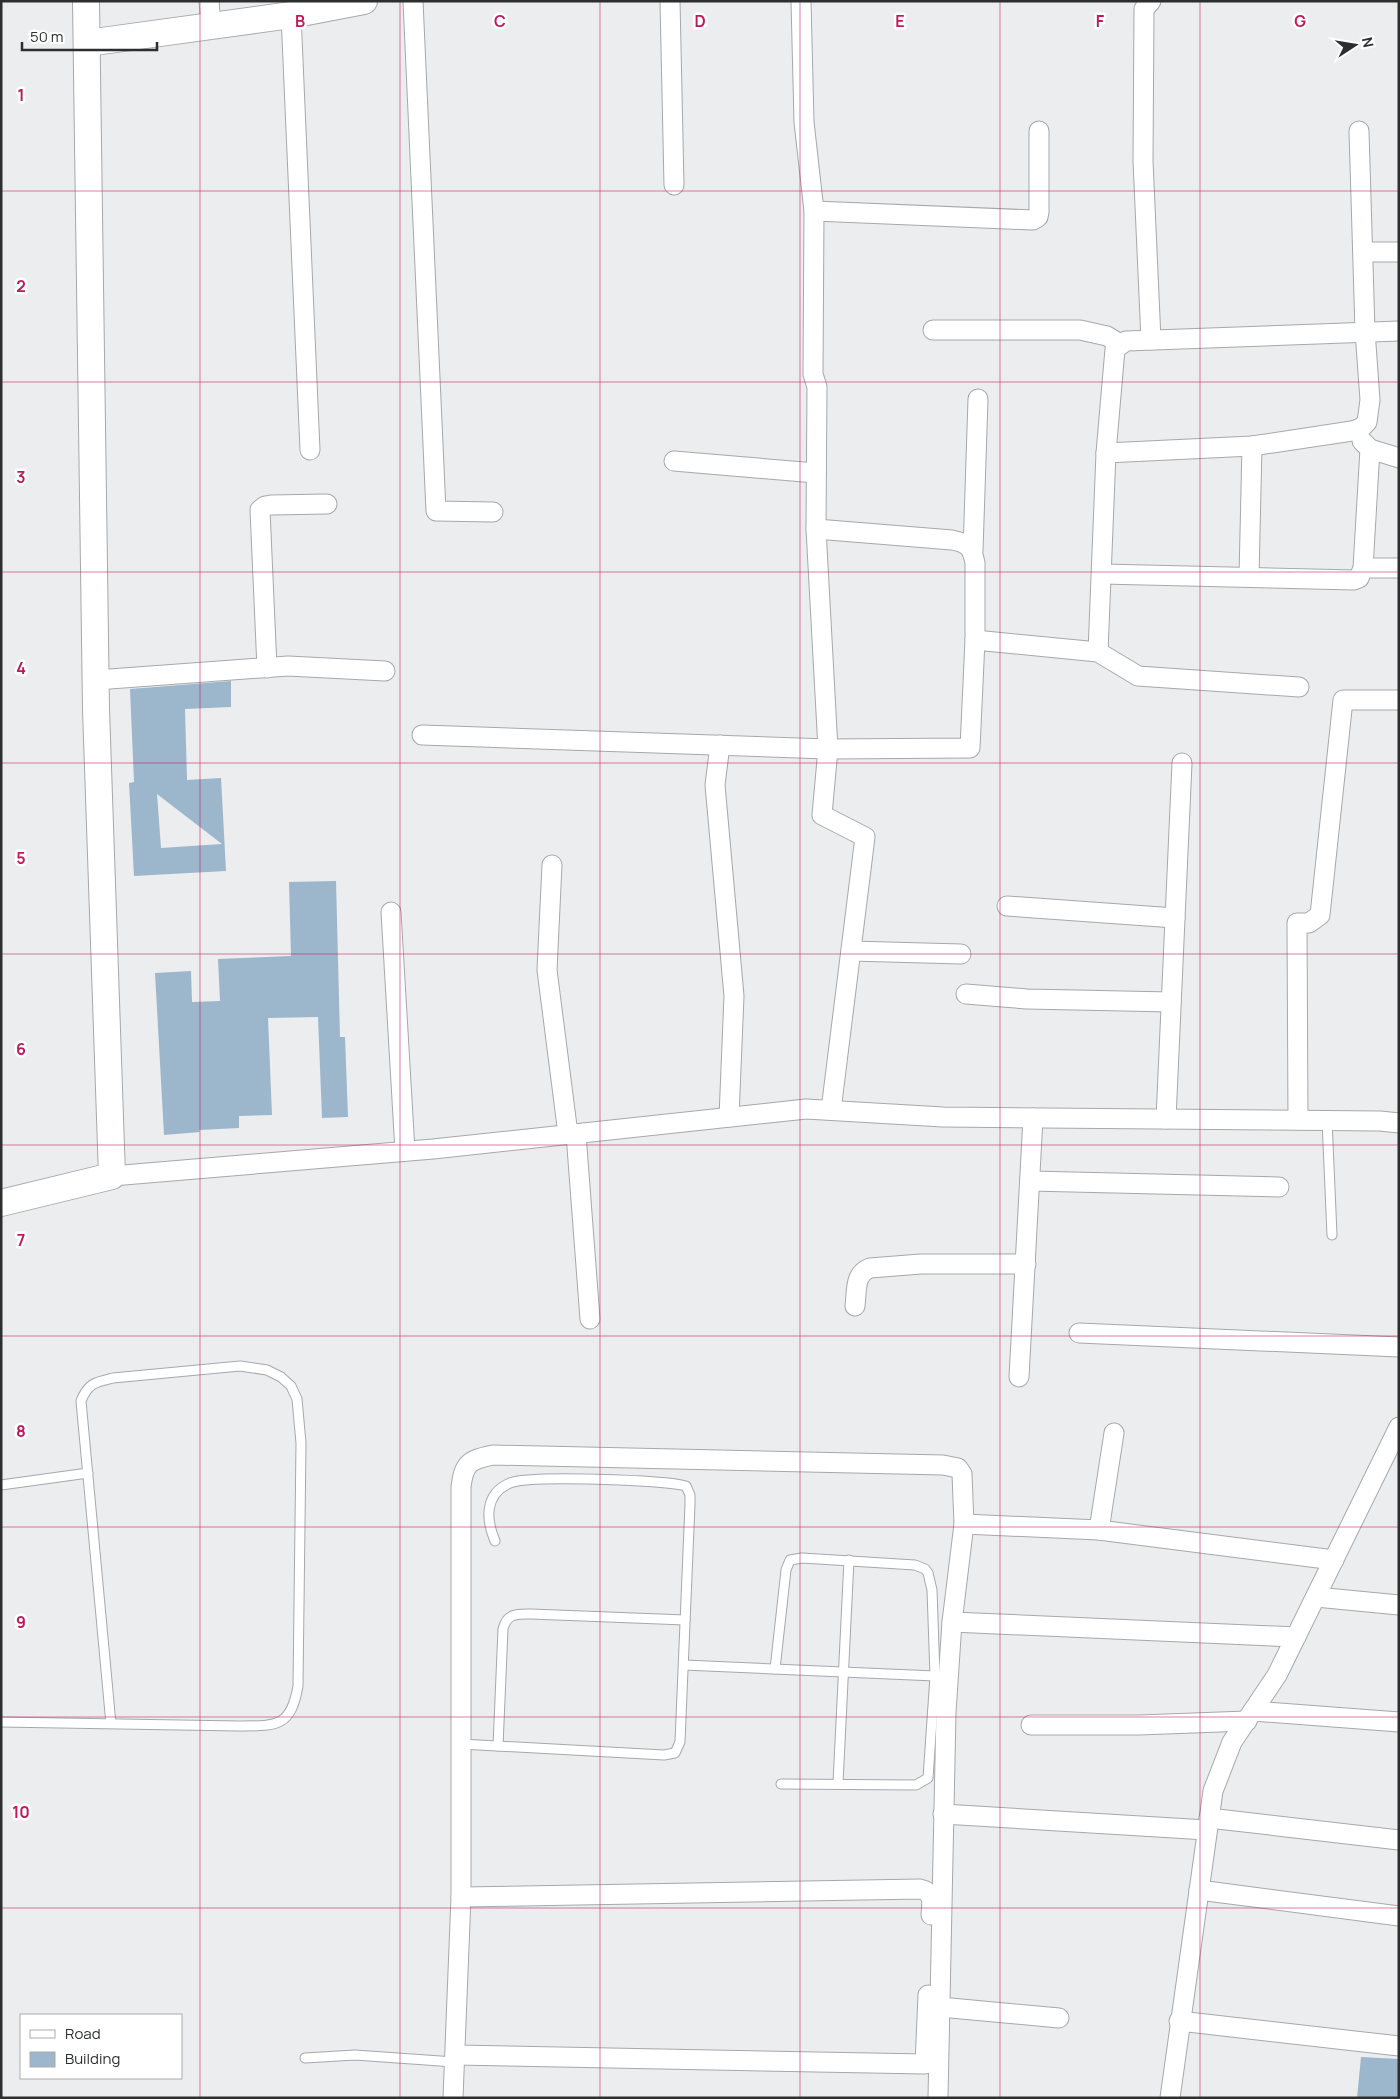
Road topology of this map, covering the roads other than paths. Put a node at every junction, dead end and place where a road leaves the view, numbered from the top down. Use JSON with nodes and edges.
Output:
{"nodes":[{"id":1,"x":86,"y":1,"type":"edge"},
{"id":2,"x":364,"y":1,"type":"edge"},
{"id":3,"x":413,"y":1,"type":"edge"},
{"id":4,"x":670,"y":1,"type":"edge"},
{"id":5,"x":801,"y":1,"type":"edge"},
{"id":6,"x":1151,"y":1,"type":"edge"},
{"id":7,"x":210,"y":14,"type":"edge"},
{"id":8,"x":291,"y":15,"type":"junction"},
{"id":9,"x":87,"y":44,"type":"junction"},
{"id":10,"x":1039,"y":131,"type":"dead end"},
{"id":11,"x":1359,"y":131,"type":"dead end"},
{"id":12,"x":674,"y":185,"type":"dead end"},
{"id":13,"x":814,"y":210,"type":"junction"},
{"id":14,"x":1363,"y":252,"type":"junction"},
{"id":15,"x":1399,"y":252,"type":"edge"},
{"id":16,"x":933,"y":330,"type":"dead end"},
{"id":17,"x":1365,"y":331,"type":"junction"},
{"id":18,"x":1399,"y":331,"type":"edge"},
{"id":19,"x":1151,"y":340,"type":"junction"},
{"id":20,"x":1120,"y":344,"type":"junction"},
{"id":21,"x":978,"y":399,"type":"dead end"},
{"id":22,"x":1352,"y":431,"type":"junction"},
{"id":23,"x":1252,"y":446,"type":"junction"},
{"id":24,"x":1370,"y":449,"type":"junction"},
{"id":25,"x":310,"y":450,"type":"dead end"},
{"id":26,"x":1106,"y":453,"type":"junction"},
{"id":27,"x":1399,"y":458,"type":"edge"},
{"id":28,"x":674,"y":461,"type":"dead end"},
{"id":29,"x":816,"y":473,"type":"junction"},
{"id":30,"x":327,"y":504,"type":"dead end"},
{"id":31,"x":493,"y":512,"type":"dead end"},
{"id":32,"x":816,"y":529,"type":"junction"},
{"id":33,"x":973,"y":550,"type":"junction"},
{"id":34,"x":1363,"y":568,"type":"junction"},
{"id":35,"x":1399,"y":568,"type":"edge"},
{"id":36,"x":1102,"y":574,"type":"junction"},
{"id":37,"x":1249,"y":577,"type":"junction"},
{"id":38,"x":975,"y":640,"type":"junction"},
{"id":39,"x":1098,"y":652,"type":"junction"},
{"id":40,"x":267,"y":668,"type":"junction"},
{"id":41,"x":385,"y":671,"type":"dead end"},
{"id":42,"x":96,"y":680,"type":"junction"},
{"id":43,"x":1299,"y":687,"type":"dead end"},
{"id":44,"x":1399,"y":700,"type":"edge"},
{"id":45,"x":422,"y":734,"type":"dead end"},
{"id":46,"x":720,"y":745,"type":"junction"},
{"id":47,"x":828,"y":749,"type":"junction"},
{"id":48,"x":1182,"y":763,"type":"dead end"},
{"id":49,"x":552,"y":865,"type":"dead end"},
{"id":50,"x":1007,"y":906,"type":"dead end"},
{"id":51,"x":391,"y":912,"type":"dead end"},
{"id":52,"x":1175,"y":918,"type":"junction"},
{"id":53,"x":851,"y":951,"type":"junction"},
{"id":54,"x":961,"y":954,"type":"dead end"},
{"id":55,"x":966,"y":994,"type":"dead end"},
{"id":56,"x":1171,"y":1002,"type":"junction"},
{"id":57,"x":831,"y":1110,"type":"junction"},
{"id":58,"x":730,"y":1117,"type":"junction"},
{"id":59,"x":1033,"y":1118,"type":"junction"},
{"id":60,"x":1166,"y":1119,"type":"junction"},
{"id":61,"x":1298,"y":1120,"type":"junction"},
{"id":62,"x":1327,"y":1120,"type":"junction"},
{"id":63,"x":1399,"y":1123,"type":"edge"},
{"id":64,"x":572,"y":1134,"type":"junction"},
{"id":65,"x":405,"y":1151,"type":"junction"},
{"id":66,"x":112,"y":1176,"type":"junction"},
{"id":67,"x":1030,"y":1181,"type":"junction"},
{"id":68,"x":1279,"y":1187,"type":"dead end"},
{"id":69,"x":1,"y":1203,"type":"edge"},
{"id":70,"x":1332,"y":1234,"type":"dead end"},
{"id":71,"x":1026,"y":1264,"type":"junction"},
{"id":72,"x":855,"y":1306,"type":"dead end"},
{"id":73,"x":590,"y":1319,"type":"dead end"},
{"id":74,"x":1079,"y":1333,"type":"dead end"},
{"id":75,"x":1399,"y":1347,"type":"edge"},
{"id":76,"x":1019,"y":1377,"type":"dead end"},
{"id":77,"x":1399,"y":1427,"type":"edge"},
{"id":78,"x":1114,"y":1432,"type":"dead end"},
{"id":79,"x":1390,"y":1465,"type":"edge"},
{"id":80,"x":88,"y":1473,"type":"junction"},
{"id":81,"x":1,"y":1485,"type":"edge"},
{"id":82,"x":964,"y":1524,"type":"junction"},
{"id":83,"x":1099,"y":1530,"type":"junction"},
{"id":84,"x":495,"y":1541,"type":"dead end"},
{"id":85,"x":849,"y":1560,"type":"junction"},
{"id":86,"x":1334,"y":1560,"type":"junction"},
{"id":87,"x":1316,"y":1597,"type":"junction"},
{"id":88,"x":1399,"y":1605,"type":"edge"},
{"id":89,"x":685,"y":1620,"type":"junction"},
{"id":90,"x":952,"y":1622,"type":"junction"},
{"id":91,"x":1296,"y":1637,"type":"junction"},
{"id":92,"x":684,"y":1664,"type":"junction"},
{"id":93,"x":775,"y":1669,"type":"junction"},
{"id":94,"x":842,"y":1672,"type":"junction"},
{"id":95,"x":935,"y":1676,"type":"junction"},
{"id":96,"x":1250,"y":1716,"type":"junction"},
{"id":97,"x":1,"y":1722,"type":"edge"},
{"id":98,"x":1399,"y":1722,"type":"edge"},
{"id":99,"x":111,"y":1724,"type":"junction"},
{"id":100,"x":1031,"y":1725,"type":"dead end"},
{"id":101,"x":461,"y":1744,"type":"junction"},
{"id":102,"x":498,"y":1746,"type":"junction"},
{"id":103,"x":838,"y":1783,"type":"junction"},
{"id":104,"x":781,"y":1784,"type":"dead end"},
{"id":105,"x":943,"y":1814,"type":"junction"},
{"id":106,"x":1208,"y":1824,"type":"junction"},
{"id":107,"x":1399,"y":1840,"type":"edge"},
{"id":108,"x":1199,"y":1890,"type":"junction"},
{"id":109,"x":461,"y":1897,"type":"junction"},
{"id":110,"x":1399,"y":1916,"type":"edge"},
{"id":111,"x":940,"y":2007,"type":"junction"},
{"id":112,"x":1059,"y":2018,"type":"dead end"},
{"id":113,"x":1179,"y":2021,"type":"junction"},
{"id":114,"x":1399,"y":2046,"type":"edge"},
{"id":115,"x":305,"y":2058,"type":"dead end"},
{"id":116,"x":454,"y":2058,"type":"junction"},
{"id":117,"x":454,"y":2098,"type":"edge"},
{"id":118,"x":938,"y":2098,"type":"edge"},
{"id":119,"x":1170,"y":2098,"type":"edge"}],
"edges":[{"from":1,"to":9,"type":"street"},
{"from":2,"to":8,"type":"street"},
{"from":3,"to":31,"type":"street"},
{"from":4,"to":12,"type":"street"},
{"from":5,"to":13,"type":"street"},
{"from":6,"to":19,"type":"street"},
{"from":7,"to":8,"type":"street"},
{"from":7,"to":9,"type":"street"},
{"from":8,"to":25,"type":"street"},
{"from":9,"to":42,"type":"street"},
{"from":10,"to":13,"type":"street"},
{"from":11,"to":14,"type":"street"},
{"from":13,"to":29,"type":"street"},
{"from":14,"to":15,"type":"street"},
{"from":14,"to":17,"type":"street"},
{"from":16,"to":20,"type":"street"},
{"from":17,"to":18,"type":"street"},
{"from":17,"to":19,"type":"street"},
{"from":17,"to":22,"type":"street"},
{"from":19,"to":20,"type":"street"},
{"from":20,"to":26,"type":"street"},
{"from":21,"to":33,"type":"street"},
{"from":22,"to":23,"type":"street"},
{"from":22,"to":24,"type":"street"},
{"from":23,"to":26,"type":"street"},
{"from":23,"to":37,"type":"street"},
{"from":24,"to":27,"type":"street"},
{"from":24,"to":34,"type":"street"},
{"from":26,"to":36,"type":"street"},
{"from":28,"to":29,"type":"street"},
{"from":29,"to":32,"type":"street"},
{"from":30,"to":40,"type":"street"},
{"from":32,"to":33,"type":"street"},
{"from":32,"to":47,"type":"street"},
{"from":33,"to":38,"type":"street"},
{"from":34,"to":35,"type":"street"},
{"from":34,"to":37,"type":"street"},
{"from":36,"to":37,"type":"street"},
{"from":36,"to":39,"type":"street"},
{"from":38,"to":39,"type":"street"},
{"from":38,"to":47,"type":"street"},
{"from":39,"to":43,"type":"street"},
{"from":40,"to":41,"type":"street"},
{"from":40,"to":42,"type":"street"},
{"from":42,"to":66,"type":"street"},
{"from":44,"to":61,"type":"street"},
{"from":45,"to":46,"type":"street"},
{"from":46,"to":47,"type":"street"},
{"from":46,"to":58,"type":"street"},
{"from":47,"to":53,"type":"street"},
{"from":48,"to":52,"type":"street"},
{"from":49,"to":64,"type":"street"},
{"from":50,"to":52,"type":"street"},
{"from":51,"to":65,"type":"street"},
{"from":52,"to":56,"type":"street"},
{"from":53,"to":54,"type":"street"},
{"from":53,"to":57,"type":"street"},
{"from":55,"to":56,"type":"street"},
{"from":56,"to":60,"type":"street"},
{"from":57,"to":58,"type":"street"},
{"from":57,"to":59,"type":"street"},
{"from":58,"to":64,"type":"street"},
{"from":59,"to":60,"type":"street"},
{"from":59,"to":67,"type":"street"},
{"from":60,"to":61,"type":"street"},
{"from":61,"to":62,"type":"street"},
{"from":62,"to":63,"type":"street"},
{"from":62,"to":70,"type":"lane"},
{"from":64,"to":65,"type":"street"},
{"from":64,"to":73,"type":"street"},
{"from":65,"to":66,"type":"street"},
{"from":66,"to":69,"type":"street"},
{"from":67,"to":68,"type":"street"},
{"from":67,"to":71,"type":"street"},
{"from":71,"to":72,"type":"street"},
{"from":71,"to":76,"type":"street"},
{"from":74,"to":75,"type":"street"},
{"from":77,"to":79,"type":"street"},
{"from":78,"to":83,"type":"street"},
{"from":79,"to":86,"type":"street"},
{"from":80,"to":81,"type":"lane"},
{"from":80,"to":99,"type":"lane"},
{"from":80,"to":99,"type":"lane"},
{"from":82,"to":83,"type":"street"},
{"from":82,"to":90,"type":"street"},
{"from":82,"to":101,"type":"street"},
{"from":83,"to":86,"type":"street"},
{"from":84,"to":89,"type":"lane"},
{"from":85,"to":93,"type":"lane"},
{"from":85,"to":94,"type":"lane"},
{"from":85,"to":95,"type":"lane"},
{"from":86,"to":87,"type":"street"},
{"from":87,"to":88,"type":"street"},
{"from":87,"to":91,"type":"street"},
{"from":89,"to":92,"type":"lane"},
{"from":89,"to":102,"type":"lane"},
{"from":90,"to":91,"type":"street"},
{"from":90,"to":105,"type":"street"},
{"from":91,"to":96,"type":"street"},
{"from":92,"to":93,"type":"lane"},
{"from":92,"to":102,"type":"lane"},
{"from":93,"to":94,"type":"lane"},
{"from":94,"to":95,"type":"lane"},
{"from":94,"to":103,"type":"lane"},
{"from":95,"to":103,"type":"lane"},
{"from":96,"to":98,"type":"street"},
{"from":96,"to":100,"type":"street"},
{"from":96,"to":106,"type":"street"},
{"from":97,"to":99,"type":"lane"},
{"from":101,"to":102,"type":"lane"},
{"from":101,"to":109,"type":"street"},
{"from":103,"to":104,"type":"lane"},
{"from":105,"to":106,"type":"street"},
{"from":105,"to":111,"type":"street"},
{"from":106,"to":107,"type":"street"},
{"from":106,"to":108,"type":"street"},
{"from":108,"to":110,"type":"street"},
{"from":108,"to":113,"type":"street"},
{"from":109,"to":116,"type":"street"},
{"from":109,"to":116,"type":"street"},
{"from":111,"to":112,"type":"street"},
{"from":111,"to":118,"type":"street"},
{"from":113,"to":114,"type":"street"},
{"from":113,"to":119,"type":"street"},
{"from":115,"to":116,"type":"lane"},
{"from":116,"to":117,"type":"street"}]}
